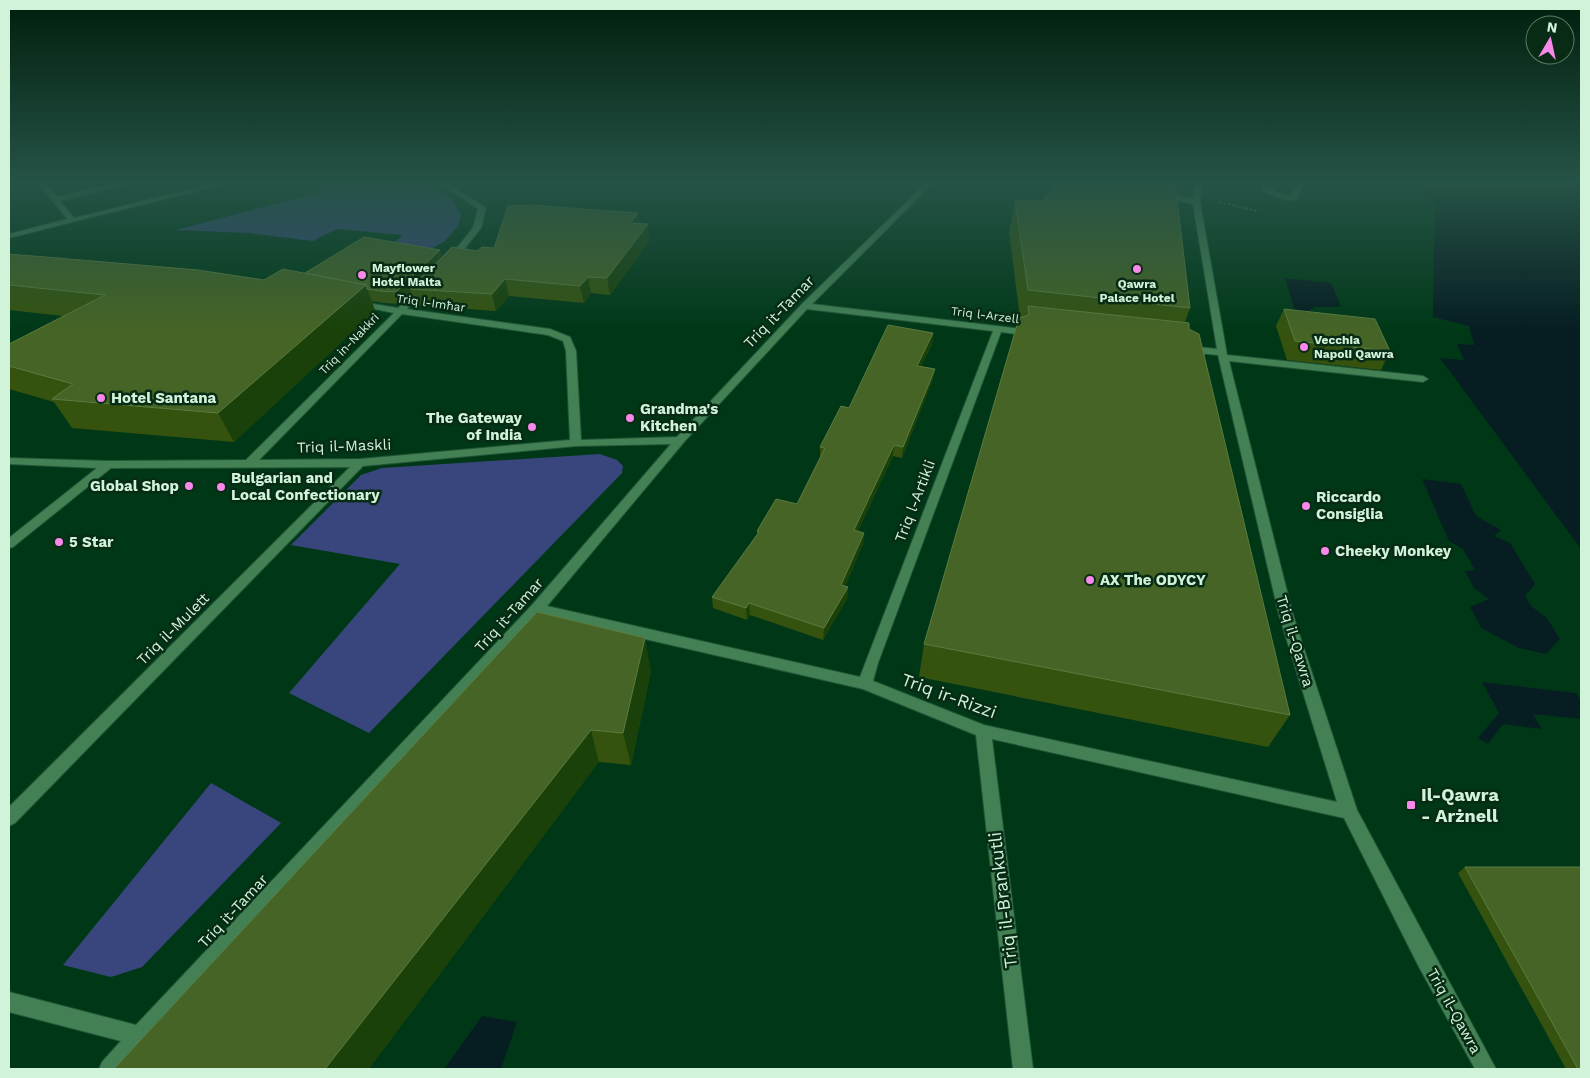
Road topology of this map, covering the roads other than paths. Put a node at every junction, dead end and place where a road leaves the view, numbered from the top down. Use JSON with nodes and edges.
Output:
{"nodes":[{"id":1,"x":27,"y":231,"type":"edge"},
{"id":2,"x":475,"y":231,"type":"edge"},
{"id":3,"x":881,"y":231,"type":"edge"},
{"id":4,"x":1201,"y":231,"type":"edge"},
{"id":5,"x":9,"y":236,"type":"edge"},
{"id":6,"x":446,"y":265,"type":"edge"},
{"id":7,"x":433,"y":278,"type":"edge"},
{"id":8,"x":350,"y":302,"type":"edge"},
{"id":9,"x":806,"y":306,"type":"junction"},
{"id":10,"x":399,"y":311,"type":"junction"},
{"id":11,"x":998,"y":329,"type":"junction"},
{"id":12,"x":1037,"y":333,"type":"edge"},
{"id":13,"x":1173,"y":348,"type":"edge"},
{"id":14,"x":1223,"y":355,"type":"junction"},
{"id":15,"x":1423,"y":378,"type":"dead end"},
{"id":16,"x":680,"y":440,"type":"junction"},
{"id":17,"x":576,"y":443,"type":"junction"},
{"id":18,"x":9,"y":461,"type":"edge"},
{"id":19,"x":250,"y":463,"type":"junction"},
{"id":20,"x":360,"y":463,"type":"junction"},
{"id":21,"x":108,"y":465,"type":"junction"},
{"id":22,"x":9,"y":544,"type":"edge"},
{"id":23,"x":537,"y":609,"type":"junction"},
{"id":24,"x":865,"y":684,"type":"junction"},
{"id":25,"x":983,"y":731,"type":"junction"},
{"id":26,"x":1349,"y":812,"type":"junction"},
{"id":27,"x":9,"y":818,"type":"edge"},
{"id":28,"x":9,"y":1002,"type":"edge"},
{"id":29,"x":139,"y":1036,"type":"junction"},
{"id":30,"x":109,"y":1069,"type":"edge"},
{"id":31,"x":1023,"y":1069,"type":"edge"},
{"id":32,"x":1486,"y":1069,"type":"edge"}],
"edges":[{"from":1,"to":5,"type":"street"},
{"from":2,"to":6,"type":"street"},
{"from":3,"to":9,"type":"street","name":"Triq it-Tamar"},
{"from":4,"to":14,"type":"street","name":"Triq il-Qawra"},
{"from":7,"to":10,"type":"street","name":"Triq in-Nakkri"},
{"from":8,"to":10,"type":"street","name":"Triq l-Imħar"},
{"from":9,"to":11,"type":"street","name":"Triq l-Arzell"},
{"from":9,"to":16,"type":"street","name":"Triq it-Tamar"},
{"from":10,"to":17,"type":"street","name":"Triq l-Imħar"},
{"from":10,"to":19,"type":"street","name":"Triq in-Nakkri"},
{"from":11,"to":12,"type":"street","name":"Triq l-Arzell"},
{"from":11,"to":24,"type":"street","name":"Triq l-Artikli"},
{"from":13,"to":14,"type":"street"},
{"from":14,"to":15,"type":"street"},
{"from":14,"to":26,"type":"street","name":"Triq il-Qawra"},
{"from":16,"to":17,"type":"street","name":"Triq il-Maskli"},
{"from":16,"to":23,"type":"street","name":"Triq it-Tamar"},
{"from":17,"to":20,"type":"street","name":"Triq il-Maskli"},
{"from":18,"to":21,"type":"street","name":"Triq il-Maskli"},
{"from":19,"to":20,"type":"street","name":"Triq il-Maskli"},
{"from":19,"to":21,"type":"street","name":"Triq il-Maskli"},
{"from":20,"to":27,"type":"street","name":"Triq il-Mulett"},
{"from":21,"to":22,"type":"street"},
{"from":23,"to":24,"type":"street","name":"Triq ir-Rizzi"},
{"from":23,"to":29,"type":"street","name":"Triq it-Tamar"},
{"from":24,"to":25,"type":"street","name":"Triq ir-Rizzi"},
{"from":25,"to":26,"type":"street","name":"Triq ir-Rizzi"},
{"from":25,"to":31,"type":"street","name":"Triq il-Brankutli"},
{"from":26,"to":32,"type":"street","name":"Triq il-Qawra"},
{"from":28,"to":29,"type":"street"},
{"from":29,"to":30,"type":"street","name":"Triq it-Tamar"}]}
